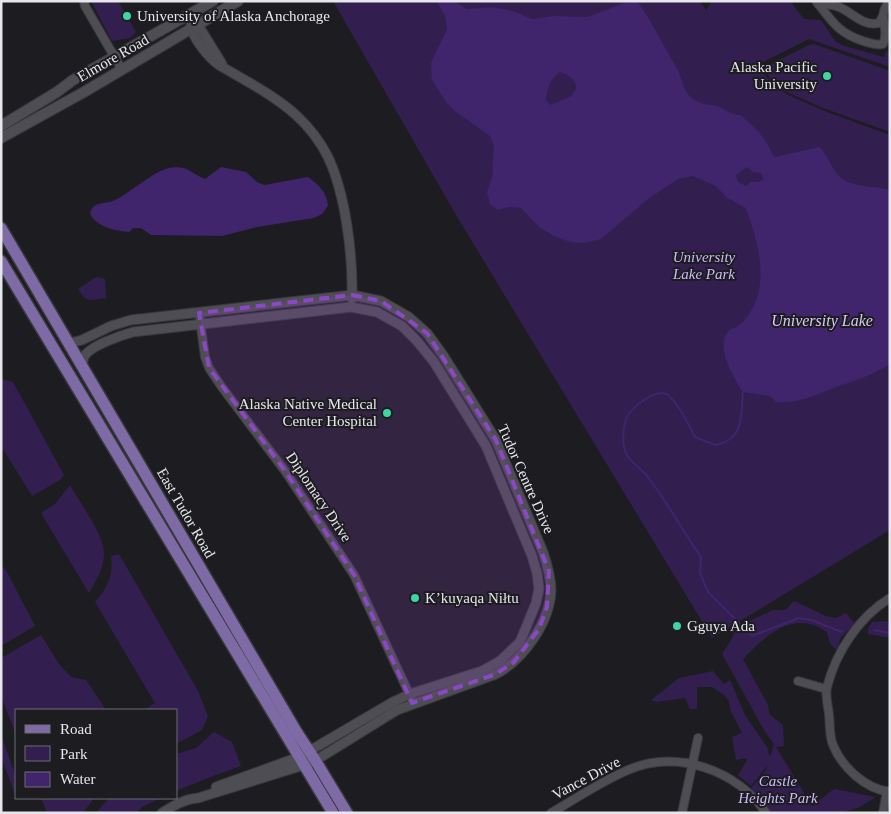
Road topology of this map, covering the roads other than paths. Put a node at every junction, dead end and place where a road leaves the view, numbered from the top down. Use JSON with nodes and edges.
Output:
{"nodes":[{"id":1,"x":84,"y":1,"type":"edge"},
{"id":2,"x":213,"y":1,"type":"edge"},
{"id":3,"x":238,"y":1,"type":"edge"},
{"id":4,"x":890,"y":2,"type":"edge"},
{"id":5,"x":817,"y":3,"type":"edge"},
{"id":6,"x":197,"y":10,"type":"junction"},
{"id":7,"x":883,"y":16,"type":"junction"},
{"id":8,"x":195,"y":27,"type":"junction"},
{"id":9,"x":114,"y":56,"type":"junction"},
{"id":10,"x":122,"y":70,"type":"junction"},
{"id":11,"x":1,"y":126,"type":"edge"},
{"id":12,"x":1,"y":138,"type":"edge"},
{"id":13,"x":1,"y":228,"type":"edge"},
{"id":14,"x":1,"y":261,"type":"edge"},
{"id":15,"x":352,"y":295,"type":"junction"},
{"id":16,"x":352,"y":307,"type":"junction"},
{"id":17,"x":199,"y":313,"type":"junction"},
{"id":18,"x":201,"y":324,"type":"junction"},
{"id":19,"x":70,"y":344,"type":"junction"},
{"id":20,"x":82,"y":364,"type":"junction"},
{"id":21,"x":890,"y":598,"type":"edge"},
{"id":22,"x":798,"y":681,"type":"dead end"},
{"id":23,"x":826,"y":689,"type":"junction"},
{"id":24,"x":411,"y":699,"type":"junction"},
{"id":25,"x":698,"y":738,"type":"dead end"},
{"id":26,"x":307,"y":758,"type":"junction"},
{"id":27,"x":692,"y":764,"type":"junction"},
{"id":28,"x":888,"y":792,"type":"edge"},
{"id":29,"x":162,"y":813,"type":"edge"},
{"id":30,"x":333,"y":813,"type":"edge"},
{"id":31,"x":347,"y":813,"type":"edge"},
{"id":32,"x":551,"y":813,"type":"edge"},
{"id":33,"x":682,"y":813,"type":"edge"},
{"id":34,"x":766,"y":813,"type":"edge"},
{"id":35,"x":883,"y":813,"type":"edge"}],
"edges":[{"from":1,"to":9,"type":"street"},
{"from":2,"to":6,"type":"main road","name":"Elmore Road"},
{"from":3,"to":8,"type":"main road","name":"Elmore Road"},
{"from":4,"to":7,"type":"street"},
{"from":5,"to":7,"type":"street"},
{"from":5,"to":7,"type":"street"},
{"from":6,"to":8,"type":"street"},
{"from":6,"to":9,"type":"main road","name":"Elmore Road"},
{"from":8,"to":10,"type":"main road","name":"Elmore Road"},
{"from":8,"to":15,"type":"street"},
{"from":9,"to":10,"type":"street"},
{"from":9,"to":11,"type":"main road","name":"Elmore Road"},
{"from":10,"to":12,"type":"main road","name":"Elmore Road"},
{"from":13,"to":19,"type":"main road","name":"East Tudor Road"},
{"from":14,"to":26,"type":"main road","name":"East Tudor Road"},
{"from":15,"to":16,"type":"street"},
{"from":15,"to":17,"type":"street","name":"Tudor Centre Drive"},
{"from":15,"to":24,"type":"street","name":"Tudor Centre Drive"},
{"from":16,"to":18,"type":"street","name":"Tudor Centre Drive"},
{"from":16,"to":24,"type":"street","name":"Tudor Centre Drive"},
{"from":17,"to":18,"type":"street","name":"Diplomacy Drive"},
{"from":17,"to":19,"type":"street","name":"Tudor Centre Drive"},
{"from":18,"to":20,"type":"street","name":"Tudor Centre Drive"},
{"from":18,"to":24,"type":"street","name":"Diplomacy Drive"},
{"from":19,"to":20,"type":"main road","name":"East Tudor Road"},
{"from":20,"to":26,"type":"main road","name":"East Tudor Road"},
{"from":21,"to":23,"type":"street"},
{"from":22,"to":23,"type":"street"},
{"from":23,"to":28,"type":"street"},
{"from":24,"to":26,"type":"street","name":"Tudor Centre Drive"},
{"from":25,"to":27,"type":"street"},
{"from":26,"to":29,"type":"street","name":"Tudor Centre Drive"},
{"from":26,"to":30,"type":"main road","name":"East Tudor Road"},
{"from":26,"to":31,"type":"main road","name":"East Tudor Road"},
{"from":27,"to":32,"type":"street","name":"Vance Drive"},
{"from":27,"to":33,"type":"street"},
{"from":27,"to":34,"type":"street","name":"Vance Drive"},
{"from":28,"to":35,"type":"street"}]}
